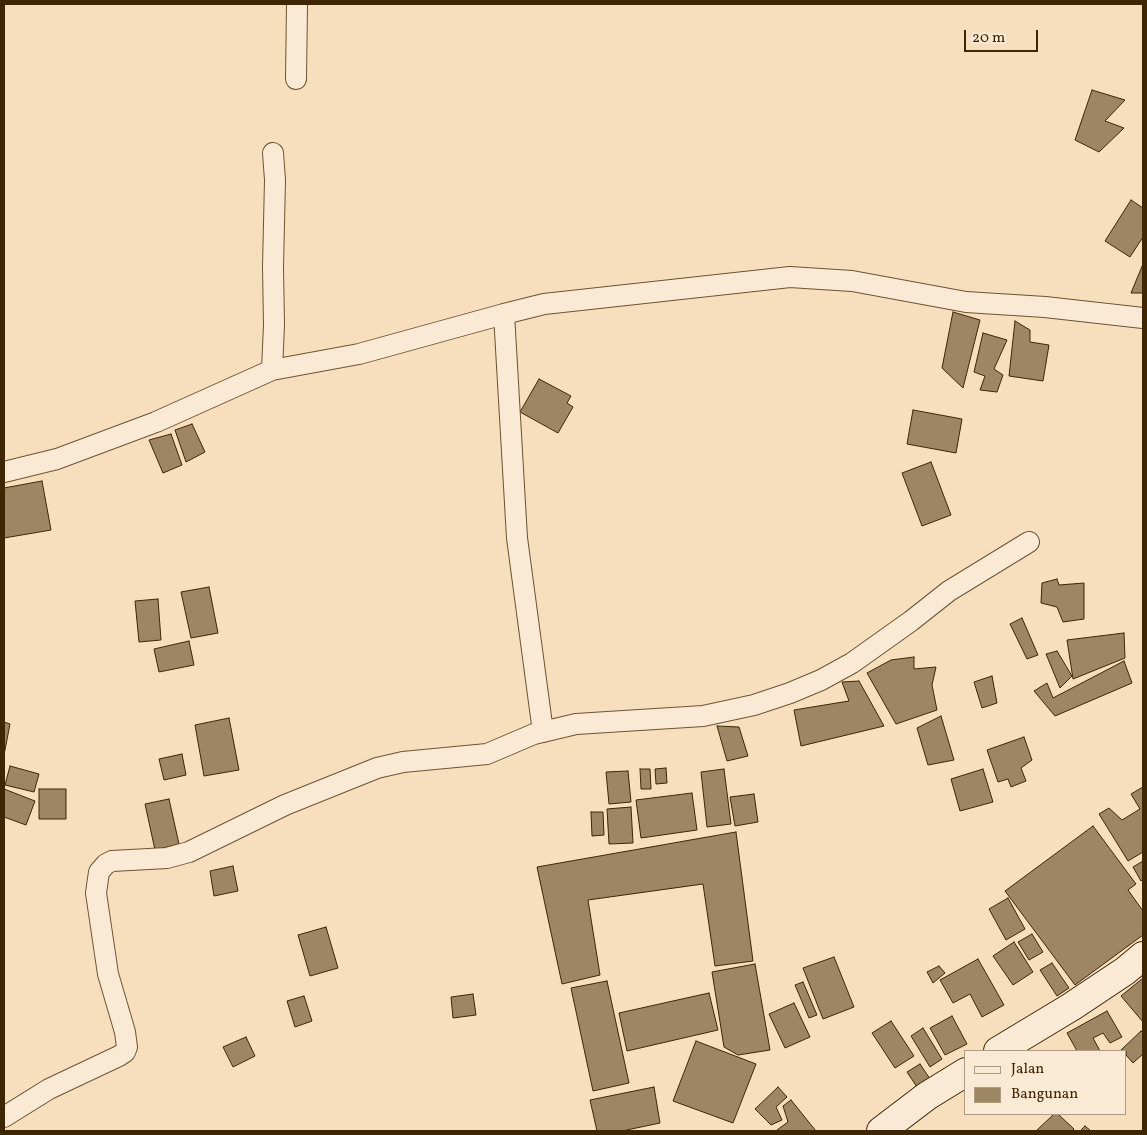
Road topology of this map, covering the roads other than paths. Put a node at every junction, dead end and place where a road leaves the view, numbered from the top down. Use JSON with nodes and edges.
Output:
{"nodes":[{"id":1,"x":297,"y":4,"type":"edge"},
{"id":2,"x":296,"y":79,"type":"dead end"},
{"id":3,"x":273,"y":153,"type":"dead end"},
{"id":4,"x":504,"y":314,"type":"junction"},
{"id":5,"x":1143,"y":318,"type":"edge"},
{"id":6,"x":272,"y":370,"type":"junction"},
{"id":7,"x":4,"y":472,"type":"edge"},
{"id":8,"x":1029,"y":542,"type":"dead end"},
{"id":9,"x":543,"y":732,"type":"junction"},
{"id":10,"x":1143,"y":956,"type":"edge"},
{"id":11,"x":1000,"y":1050,"type":"edge"},
{"id":12,"x":964,"y":1073,"type":"edge"},
{"id":13,"x":4,"y":1117,"type":"edge"},
{"id":14,"x":881,"y":1131,"type":"edge"}],
"edges":[{"from":1,"to":2,"type":"street"},
{"from":3,"to":6,"type":"street"},
{"from":4,"to":5,"type":"street"},
{"from":4,"to":6,"type":"street"},
{"from":4,"to":9,"type":"street"},
{"from":6,"to":7,"type":"street"},
{"from":8,"to":9,"type":"street"},
{"from":9,"to":13,"type":"street"},
{"from":10,"to":11,"type":"main road"},
{"from":12,"to":14,"type":"main road"}]}
